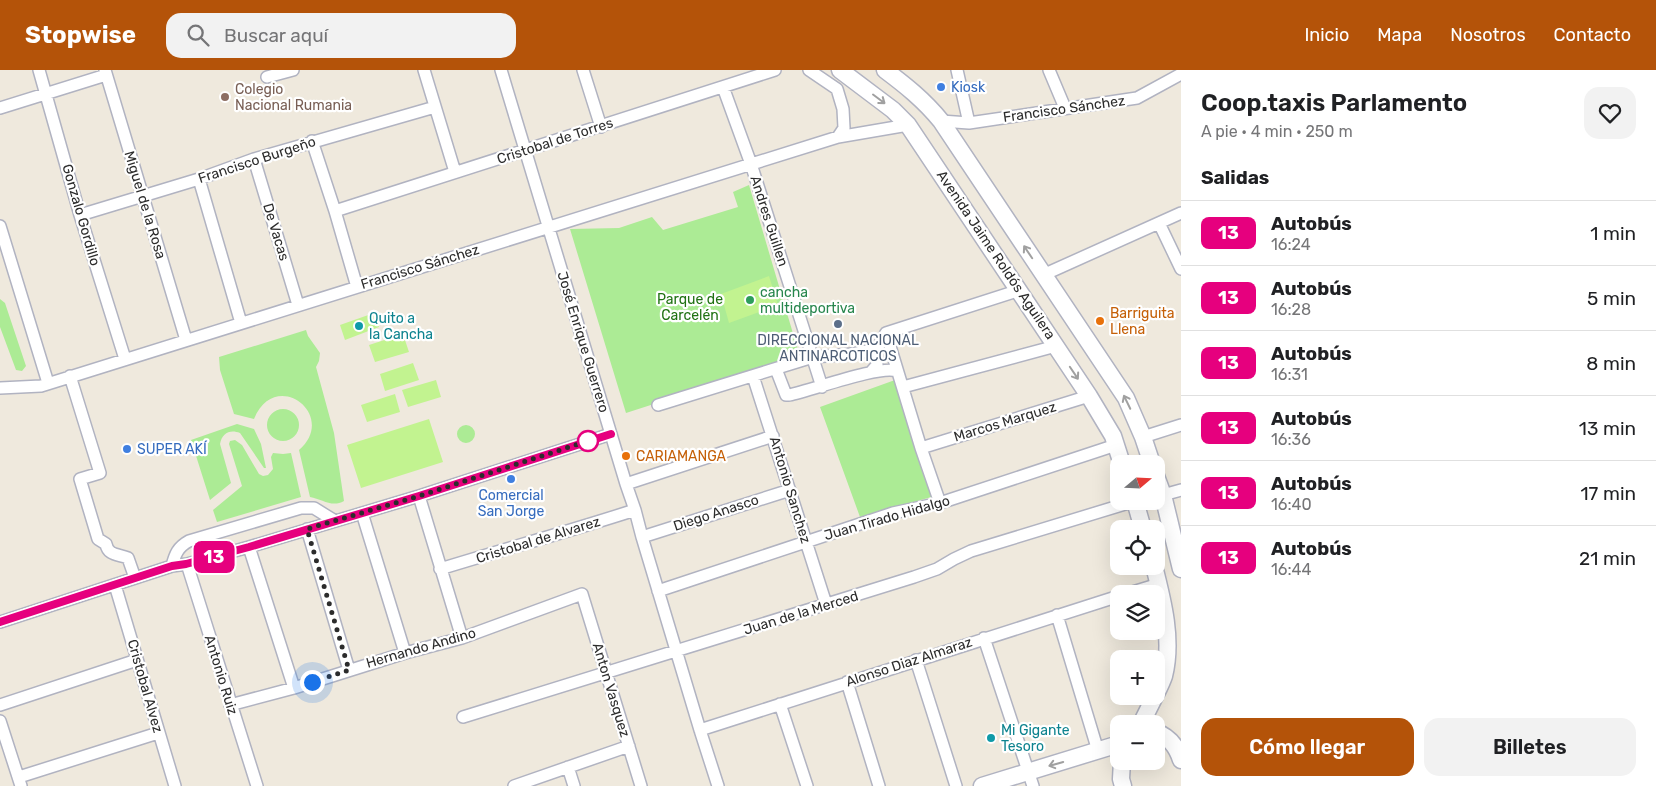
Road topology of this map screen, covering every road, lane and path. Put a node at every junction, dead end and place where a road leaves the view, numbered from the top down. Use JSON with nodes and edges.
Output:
{"nodes":[{"id":1,"x":39,"y":70,"type":"edge"},
{"id":2,"x":293,"y":70,"type":"edge"},
{"id":3,"x":424,"y":70,"type":"edge"},
{"id":4,"x":501,"y":70,"type":"edge"},
{"id":5,"x":583,"y":70,"type":"edge"},
{"id":6,"x":775,"y":70,"type":"edge"},
{"id":7,"x":809,"y":70,"type":"edge"},
{"id":8,"x":840,"y":70,"type":"edge"},
{"id":9,"x":884,"y":70,"type":"edge"},
{"id":10,"x":957,"y":70,"type":"edge"},
{"id":11,"x":1049,"y":70,"type":"edge"},
{"id":12,"x":105,"y":73,"type":"edge"},
{"id":13,"x":1181,"y":74,"type":"edge"},
{"id":14,"x":268,"y":77,"type":"dead end"},
{"id":15,"x":723,"y":87,"type":"junction"},
{"id":16,"x":46,"y":94,"type":"junction"},
{"id":17,"x":435,"y":107,"type":"junction"},
{"id":18,"x":0,"y":108,"type":"edge"},
{"id":19,"x":1065,"y":108,"type":"junction"},
{"id":20,"x":941,"y":120,"type":"junction"},
{"id":21,"x":969,"y":123,"type":"junction"},
{"id":22,"x":908,"y":125,"type":"junction"},
{"id":23,"x":601,"y":127,"type":"junction"},
{"id":24,"x":838,"y":137,"type":"junction"},
{"id":25,"x":312,"y":141,"type":"junction"},
{"id":26,"x":525,"y":152,"type":"junction"},
{"id":27,"x":254,"y":159,"type":"junction"},
{"id":28,"x":751,"y":164,"type":"junction"},
{"id":29,"x":454,"y":172,"type":"junction"},
{"id":30,"x":198,"y":179,"type":"junction"},
{"id":31,"x":142,"y":196,"type":"junction"},
{"id":32,"x":335,"y":211,"type":"junction"},
{"id":33,"x":1181,"y":213,"type":"edge"},
{"id":34,"x":80,"y":215,"type":"junction"},
{"id":35,"x":1160,"y":223,"type":"junction"},
{"id":36,"x":0,"y":226,"type":"edge"},
{"id":37,"x":548,"y":227,"type":"junction"},
{"id":38,"x":1181,"y":269,"type":"edge"},
{"id":39,"x":1043,"y":275,"type":"junction"},
{"id":40,"x":357,"y":287,"type":"junction"},
{"id":41,"x":1020,"y":290,"type":"junction"},
{"id":42,"x":298,"y":306,"type":"junction"},
{"id":43,"x":241,"y":323,"type":"junction"},
{"id":44,"x":886,"y":334,"type":"junction"},
{"id":45,"x":186,"y":340,"type":"junction"},
{"id":46,"x":1056,"y":346,"type":"junction"},
{"id":47,"x":876,"y":347,"type":"junction"},
{"id":48,"x":813,"y":357,"type":"junction"},
{"id":49,"x":125,"y":359,"type":"junction"},
{"id":50,"x":776,"y":369,"type":"junction"},
{"id":51,"x":897,"y":371,"type":"junction"},
{"id":52,"x":871,"y":372,"type":"junction"},
{"id":53,"x":70,"y":376,"type":"junction"},
{"id":54,"x":753,"y":376,"type":"junction"},
{"id":55,"x":48,"y":383,"type":"junction"},
{"id":56,"x":822,"y":387,"type":"junction"},
{"id":57,"x":903,"y":387,"type":"junction"},
{"id":58,"x":0,"y":388,"type":"edge"},
{"id":59,"x":1090,"y":396,"type":"junction"},
{"id":60,"x":658,"y":405,"type":"dead end"},
{"id":61,"x":1181,"y":425,"type":"edge"},
{"id":62,"x":611,"y":434,"type":"junction"},
{"id":63,"x":773,"y":436,"type":"junction"},
{"id":64,"x":1143,"y":437,"type":"junction"},
{"id":65,"x":1116,"y":446,"type":"junction"},
{"id":66,"x":921,"y":448,"type":"junction"},
{"id":67,"x":1119,"y":455,"type":"edge"},
{"id":68,"x":1149,"y":455,"type":"edge"},
{"id":69,"x":626,"y":484,"type":"junction"},
{"id":70,"x":790,"y":490,"type":"junction"},
{"id":71,"x":1181,"y":490,"type":"edge"},
{"id":72,"x":1165,"y":494,"type":"edge"},
{"id":73,"x":419,"y":496,"type":"junction"},
{"id":74,"x":940,"y":503,"type":"junction"},
{"id":75,"x":1165,"y":503,"type":"edge"},
{"id":76,"x":1110,"y":509,"type":"edge"},
{"id":77,"x":635,"y":510,"type":"junction"},
{"id":78,"x":362,"y":513,"type":"junction"},
{"id":79,"x":335,"y":521,"type":"junction"},
{"id":80,"x":307,"y":529,"type":"junction"},
{"id":81,"x":642,"y":537,"type":"junction"},
{"id":82,"x":806,"y":542,"type":"junction"},
{"id":83,"x":249,"y":547,"type":"junction"},
{"id":84,"x":186,"y":564,"type":"junction"},
{"id":85,"x":172,"y":566,"type":"junction"},
{"id":86,"x":1181,"y":569,"type":"edge"},
{"id":87,"x":440,"y":570,"type":"junction"},
{"id":88,"x":1156,"y":575,"type":"edge"},
{"id":89,"x":135,"y":578,"type":"junction"},
{"id":90,"x":1159,"y":584,"type":"junction"},
{"id":91,"x":115,"y":585,"type":"junction"},
{"id":92,"x":1156,"y":585,"type":"edge"},
{"id":93,"x":658,"y":591,"type":"junction"},
{"id":94,"x":582,"y":594,"type":"joint"},
{"id":95,"x":1110,"y":599,"type":"edge"},
{"id":96,"x":826,"y":604,"type":"junction"},
{"id":97,"x":1056,"y":615,"type":"junction"},
{"id":98,"x":0,"y":622,"type":"edge"},
{"id":99,"x":462,"y":638,"type":"junction"},
{"id":100,"x":984,"y":638,"type":"junction"},
{"id":101,"x":676,"y":652,"type":"junction"},
{"id":102,"x":405,"y":653,"type":"junction"},
{"id":103,"x":137,"y":660,"type":"junction"},
{"id":104,"x":916,"y":660,"type":"junction"},
{"id":105,"x":1165,"y":667,"type":"edge"},
{"id":106,"x":349,"y":670,"type":"junction"},
{"id":107,"x":606,"y":674,"type":"junction"},
{"id":108,"x":847,"y":682,"type":"junction"},
{"id":109,"x":294,"y":688,"type":"junction"},
{"id":110,"x":780,"y":704,"type":"junction"},
{"id":111,"x":0,"y":705,"type":"edge"},
{"id":112,"x":230,"y":705,"type":"junction"},
{"id":113,"x":464,"y":717,"type":"dead end"},
{"id":114,"x":0,"y":721,"type":"edge"},
{"id":115,"x":700,"y":730,"type":"junction"},
{"id":116,"x":158,"y":733,"type":"junction"},
{"id":117,"x":1165,"y":736,"type":"edge"},
{"id":118,"x":628,"y":746,"type":"junction"},
{"id":119,"x":1110,"y":747,"type":"edge"},
{"id":120,"x":1098,"y":751,"type":"junction"},
{"id":121,"x":1181,"y":760,"type":"edge"},
{"id":122,"x":568,"y":767,"type":"junction"},
{"id":123,"x":1122,"y":770,"type":"edge"},
{"id":124,"x":1031,"y":779,"type":"edge"},
{"id":125,"x":20,"y":782,"type":"edge"},
{"id":126,"x":175,"y":786,"type":"edge"},
{"id":127,"x":257,"y":786,"type":"edge"},
{"id":128,"x":514,"y":786,"type":"edge"},
{"id":129,"x":574,"y":786,"type":"edge"},
{"id":130,"x":641,"y":786,"type":"edge"},
{"id":131,"x":718,"y":786,"type":"edge"},
{"id":132,"x":807,"y":786,"type":"edge"},
{"id":133,"x":879,"y":786,"type":"edge"},
{"id":134,"x":956,"y":786,"type":"edge"},
{"id":135,"x":982,"y":786,"type":"edge"},
{"id":136,"x":1123,"y":786,"type":"edge"}],
"edges":[{"from":1,"to":16,"type":"street","name":"Gonzalo Gordillo"},
{"from":2,"to":14,"type":"street"},
{"from":3,"to":17,"type":"street"},
{"from":4,"to":26,"type":"street","name":"José Enrique Guerrero"},
{"from":5,"to":23,"type":"street"},
{"from":6,"to":15,"type":"street","name":"Cristobal de Torres"},
{"from":7,"to":24,"type":"street"},
{"from":8,"to":22,"type":"street","name":"Avenida Jaime Roldós Aguilera","one_way":true},
{"from":9,"to":20,"type":"street","name":"Avenida Jaime Roldós Aguilera"},
{"from":10,"to":21,"type":"street"},
{"from":11,"to":19,"type":"street"},
{"from":12,"to":16,"type":"street"},
{"from":12,"to":31,"type":"street","name":"Miguel de la Rosa"},
{"from":13,"to":19,"type":"street","name":"Francisco Sánchez"},
{"from":15,"to":23,"type":"street","name":"Cristobal de Torres"},
{"from":15,"to":28,"type":"street","name":"Andres Guillen"},
{"from":16,"to":18,"type":"street"},
{"from":16,"to":34,"type":"street","name":"Gonzalo Gordillo"},
{"from":17,"to":25,"type":"street","name":"Francisco Burgeño"},
{"from":17,"to":29,"type":"street"},
{"from":19,"to":21,"type":"street","name":"Francisco Sánchez"},
{"from":20,"to":21,"type":"street","name":"Francisco Sánchez"},
{"from":39,"to":20,"type":"street","name":"Avenida Jaime Roldós Aguilera","one_way":true},
{"from":22,"to":24,"type":"street","name":"Francisco Sánchez"},
{"from":22,"to":41,"type":"street","name":"Avenida Jaime Roldós Aguilera"},
{"from":23,"to":26,"type":"street","name":"Cristobal de Torres"},
{"from":24,"to":28,"type":"street","name":"Francisco Sánchez"},
{"from":25,"to":27,"type":"street","name":"Francisco Burgeño"},
{"from":25,"to":32,"type":"street"},
{"from":26,"to":29,"type":"street","name":"Cristobal de Torres"},
{"from":26,"to":37,"type":"street","name":"José Enrique Guerrero"},
{"from":27,"to":30,"type":"street","name":"Francisco Burgeño"},
{"from":27,"to":42,"type":"street","name":"De Vacas"},
{"from":28,"to":37,"type":"street","name":"Francisco Sánchez"},
{"from":28,"to":48,"type":"street","name":"Andres Guillen"},
{"from":29,"to":32,"type":"street","name":"Cristobal de Torres"},
{"from":30,"to":31,"type":"street","name":"Francisco Burgeño"},
{"from":30,"to":43,"type":"street"},
{"from":31,"to":34,"type":"street","name":"Francisco Burgeño"},
{"from":31,"to":45,"type":"street","name":"Miguel de la Rosa"},
{"from":32,"to":40,"type":"street"},
{"from":33,"to":35,"type":"street"},
{"from":34,"to":49,"type":"street","name":"Gonzalo Gordillo"},
{"from":35,"to":38,"type":"street"},
{"from":35,"to":39,"type":"street"},
{"from":36,"to":55,"type":"street"},
{"from":37,"to":40,"type":"street","name":"Francisco Sánchez"},
{"from":37,"to":62,"type":"street","name":"José Enrique Guerrero"},
{"from":64,"to":39,"type":"street","name":"Avenida Jaime Roldós Aguilera","one_way":true},
{"from":40,"to":42,"type":"street","name":"Francisco Sánchez"},
{"from":41,"to":44,"type":"street"},
{"from":41,"to":46,"type":"street","name":"Avenida Jaime Roldós Aguilera"},
{"from":42,"to":43,"type":"street","name":"Francisco Sánchez"},
{"from":43,"to":45,"type":"street","name":"Francisco Sánchez"},
{"from":44,"to":47,"type":"street"},
{"from":44,"to":51,"type":"street"},
{"from":45,"to":49,"type":"street","name":"Francisco Sánchez"},
{"from":46,"to":57,"type":"street"},
{"from":46,"to":59,"type":"street","name":"Avenida Jaime Roldós Aguilera","one_way":true},
{"from":47,"to":48,"type":"street"},
{"from":47,"to":52,"type":"street"},
{"from":48,"to":50,"type":"street"},
{"from":48,"to":56,"type":"street","name":"Andres Guillen"},
{"from":49,"to":53,"type":"street","name":"Francisco Sánchez"},
{"from":50,"to":54,"type":"street"},
{"from":50,"to":56,"type":"street"},
{"from":51,"to":52,"type":"street"},
{"from":51,"to":57,"type":"street"},
{"from":52,"to":56,"type":"street"},
{"from":53,"to":55,"type":"street","name":"Francisco Sánchez"},
{"from":53,"to":89,"type":"street"},
{"from":54,"to":60,"type":"street"},
{"from":54,"to":63,"type":"street","name":"Antonio Sanchez"},
{"from":55,"to":58,"type":"street","name":"Francisco Sánchez"},
{"from":57,"to":66,"type":"street"},
{"from":59,"to":65,"type":"street","name":"Avenida Jaime Roldós Aguilera"},
{"from":59,"to":66,"type":"street","name":"Marcos Marquez"},
{"from":61,"to":64,"type":"street"},
{"from":62,"to":69,"type":"street","name":"José Enrique Guerrero"},
{"from":62,"to":73,"type":"street"},
{"from":63,"to":69,"type":"street"},
{"from":63,"to":70,"type":"street","name":"Antonio Sanchez"},
{"from":64,"to":68,"type":"street","name":"Avenida Jaime Roldós Aguilera"},
{"from":65,"to":67,"type":"street","name":"Avenida Jaime Roldós Aguilera"},
{"from":65,"to":74,"type":"street","name":"Juan Tirado Hidalgo"},
{"from":66,"to":74,"type":"street"},
{"from":69,"to":77,"type":"street","name":"José Enrique Guerrero"},
{"from":70,"to":81,"type":"street","name":"Diego Anasco"},
{"from":70,"to":82,"type":"street","name":"Antonio Sanchez"},
{"from":71,"to":72,"type":"street"},
{"from":73,"to":78,"type":"street"},
{"from":73,"to":87,"type":"street"},
{"from":74,"to":82,"type":"street","name":"Juan Tirado Hidalgo"},
{"from":75,"to":86,"type":"street"},
{"from":76,"to":96,"type":"street","name":"Juan de la Merced"},
{"from":77,"to":81,"type":"street","name":"José Enrique Guerrero"},
{"from":77,"to":87,"type":"street","name":"Cristobal de Alvarez"},
{"from":78,"to":79,"type":"street"},
{"from":78,"to":102,"type":"street"},
{"from":79,"to":80,"type":"street"},
{"from":79,"to":85,"type":"street"},
{"from":80,"to":83,"type":"street"},
{"from":80,"to":106,"type":"street"},
{"from":81,"to":93,"type":"street","name":"José Enrique Guerrero"},
{"from":82,"to":93,"type":"street","name":"Juan Tirado Hidalgo"},
{"from":82,"to":96,"type":"street","name":"Antonio Sanchez"},
{"from":83,"to":84,"type":"street"},
{"from":83,"to":109,"type":"street"},
{"from":84,"to":85,"type":"street"},
{"from":84,"to":112,"type":"street","name":"Antonio Ruiz"},
{"from":85,"to":89,"type":"street"},
{"from":87,"to":99,"type":"street"},
{"from":88,"to":90,"type":"street"},
{"from":89,"to":91,"type":"street"},
{"from":90,"to":92,"type":"street"},
{"from":90,"to":105,"type":"street"},
{"from":91,"to":98,"type":"street"},
{"from":91,"to":103,"type":"street","name":"Cristobal Alvez"},
{"from":93,"to":101,"type":"street","name":"José Enrique Guerrero"},
{"from":94,"to":99,"type":"street","name":"Hernando Andino"},
{"from":94,"to":107,"type":"street","name":"Anton Vasquez"},
{"from":95,"to":97,"type":"street","name":"Alonso Diaz Almaraz"},
{"from":96,"to":101,"type":"street","name":"Juan de la Merced"},
{"from":97,"to":100,"type":"street","name":"Alonso Diaz Almaraz"},
{"from":97,"to":120,"type":"street"},
{"from":99,"to":102,"type":"street","name":"Hernando Andino"},
{"from":100,"to":104,"type":"street","name":"Alonso Diaz Almaraz"},
{"from":100,"to":124,"type":"street"},
{"from":101,"to":107,"type":"street","name":"Juan de la Merced"},
{"from":101,"to":115,"type":"street","name":"José Enrique Guerrero"},
{"from":102,"to":106,"type":"street","name":"Hernando Andino"},
{"from":103,"to":111,"type":"street"},
{"from":103,"to":116,"type":"street","name":"Cristobal Alvez"},
{"from":104,"to":108,"type":"street","name":"Alonso Diaz Almaraz"},
{"from":104,"to":134,"type":"street"},
{"from":106,"to":109,"type":"street","name":"Hernando Andino"},
{"from":107,"to":113,"type":"street","name":"Juan de la Merced"},
{"from":107,"to":118,"type":"street","name":"Anton Vasquez"},
{"from":108,"to":110,"type":"street","name":"Alonso Diaz Almaraz"},
{"from":108,"to":133,"type":"street"},
{"from":109,"to":112,"type":"street","name":"Hernando Andino"},
{"from":110,"to":115,"type":"street","name":"Alonso Diaz Almaraz"},
{"from":110,"to":132,"type":"street"},
{"from":112,"to":127,"type":"street","name":"Antonio Ruiz"},
{"from":114,"to":125,"type":"street"},
{"from":115,"to":131,"type":"street","name":"José Enrique Guerrero"},
{"from":116,"to":125,"type":"street"},
{"from":116,"to":126,"type":"street","name":"Cristobal Alvez"},
{"from":117,"to":121,"type":"street"},
{"from":118,"to":122,"type":"street"},
{"from":118,"to":130,"type":"street","name":"Anton Vasquez"},
{"from":119,"to":120,"type":"street"},
{"from":120,"to":124,"type":"street","one_way":true},
{"from":122,"to":128,"type":"street"},
{"from":122,"to":129,"type":"street"},
{"from":123,"to":136,"type":"street"},
{"from":124,"to":135,"type":"street"}]}
